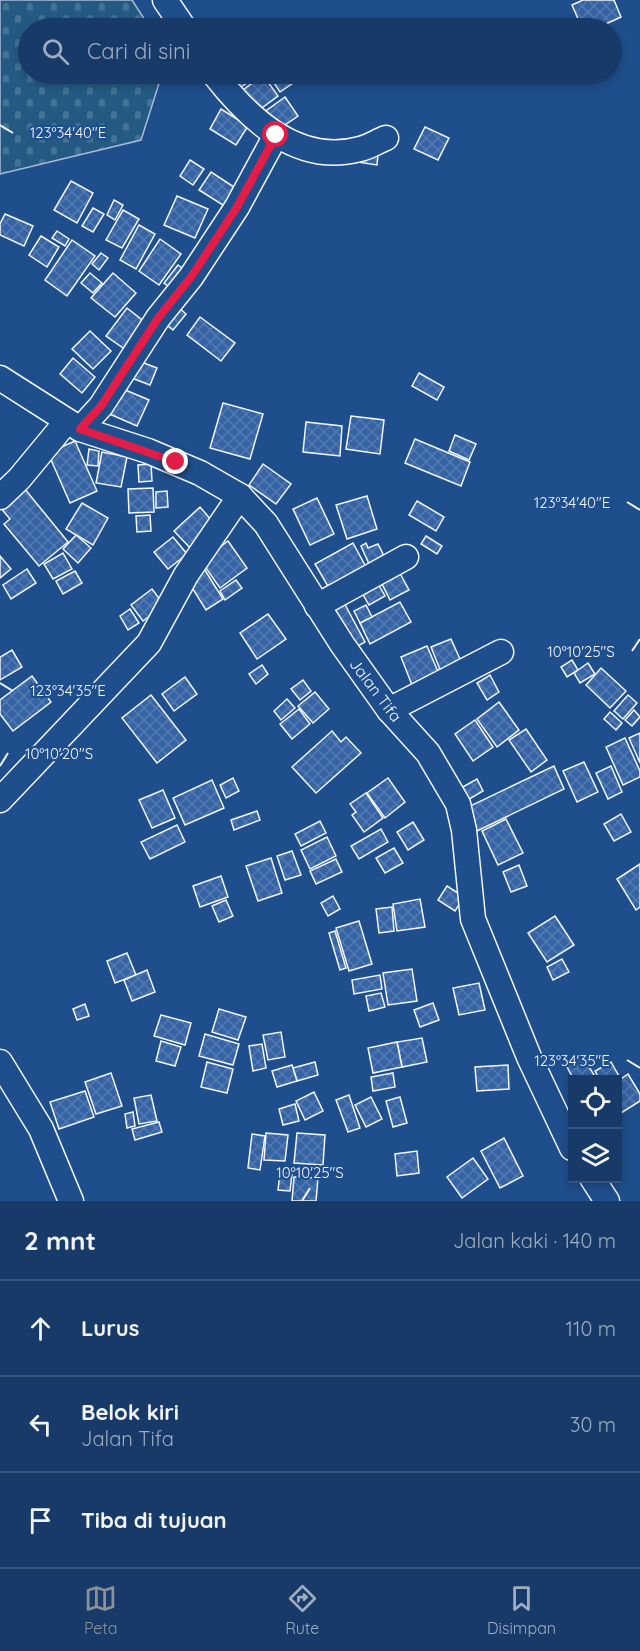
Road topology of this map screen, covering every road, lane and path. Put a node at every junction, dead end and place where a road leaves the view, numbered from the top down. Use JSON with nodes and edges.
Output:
{"nodes":[{"id":1,"x":165,"y":0,"type":"edge"},
{"id":2,"x":177,"y":18,"type":"edge"},
{"id":3,"x":222,"y":84,"type":"edge"},
{"id":4,"x":276,"y":135,"type":"junction"},
{"id":5,"x":386,"y":138,"type":"dead end"},
{"id":6,"x":0,"y":378,"type":"edge"},
{"id":7,"x":74,"y":425,"type":"junction"},
{"id":8,"x":240,"y":496,"type":"junction"},
{"id":9,"x":0,"y":497,"type":"edge"},
{"id":10,"x":406,"y":557,"type":"dead end"},
{"id":11,"x":317,"y":606,"type":"junction"},
{"id":12,"x":501,"y":652,"type":"dead end"},
{"id":13,"x":389,"y":710,"type":"junction"},
{"id":14,"x":0,"y":800,"type":"edge"},
{"id":15,"x":0,"y":1062,"type":"edge"},
{"id":16,"x":568,"y":1138,"type":"edge"},
{"id":17,"x":595,"y":1183,"type":"edge"},
{"id":18,"x":71,"y":1201,"type":"edge"},
{"id":19,"x":608,"y":1201,"type":"edge"}],
"edges":[{"from":1,"to":2,"type":"street"},
{"from":3,"to":4,"type":"street"},
{"from":4,"to":5,"type":"street"},
{"from":4,"to":7,"type":"street"},
{"from":6,"to":7,"type":"street","name":"Jalan Tifa"},
{"from":7,"to":8,"type":"street","name":"Jalan Tifa"},
{"from":7,"to":9,"type":"street"},
{"from":8,"to":11,"type":"street","name":"Jalan Tifa"},
{"from":8,"to":14,"type":"street"},
{"from":10,"to":11,"type":"street"},
{"from":11,"to":13,"type":"street","name":"Jalan Tifa"},
{"from":12,"to":13,"type":"street"},
{"from":13,"to":16,"type":"street","name":"Jalan Tifa"},
{"from":15,"to":18,"type":"street"},
{"from":17,"to":19,"type":"street"}]}
